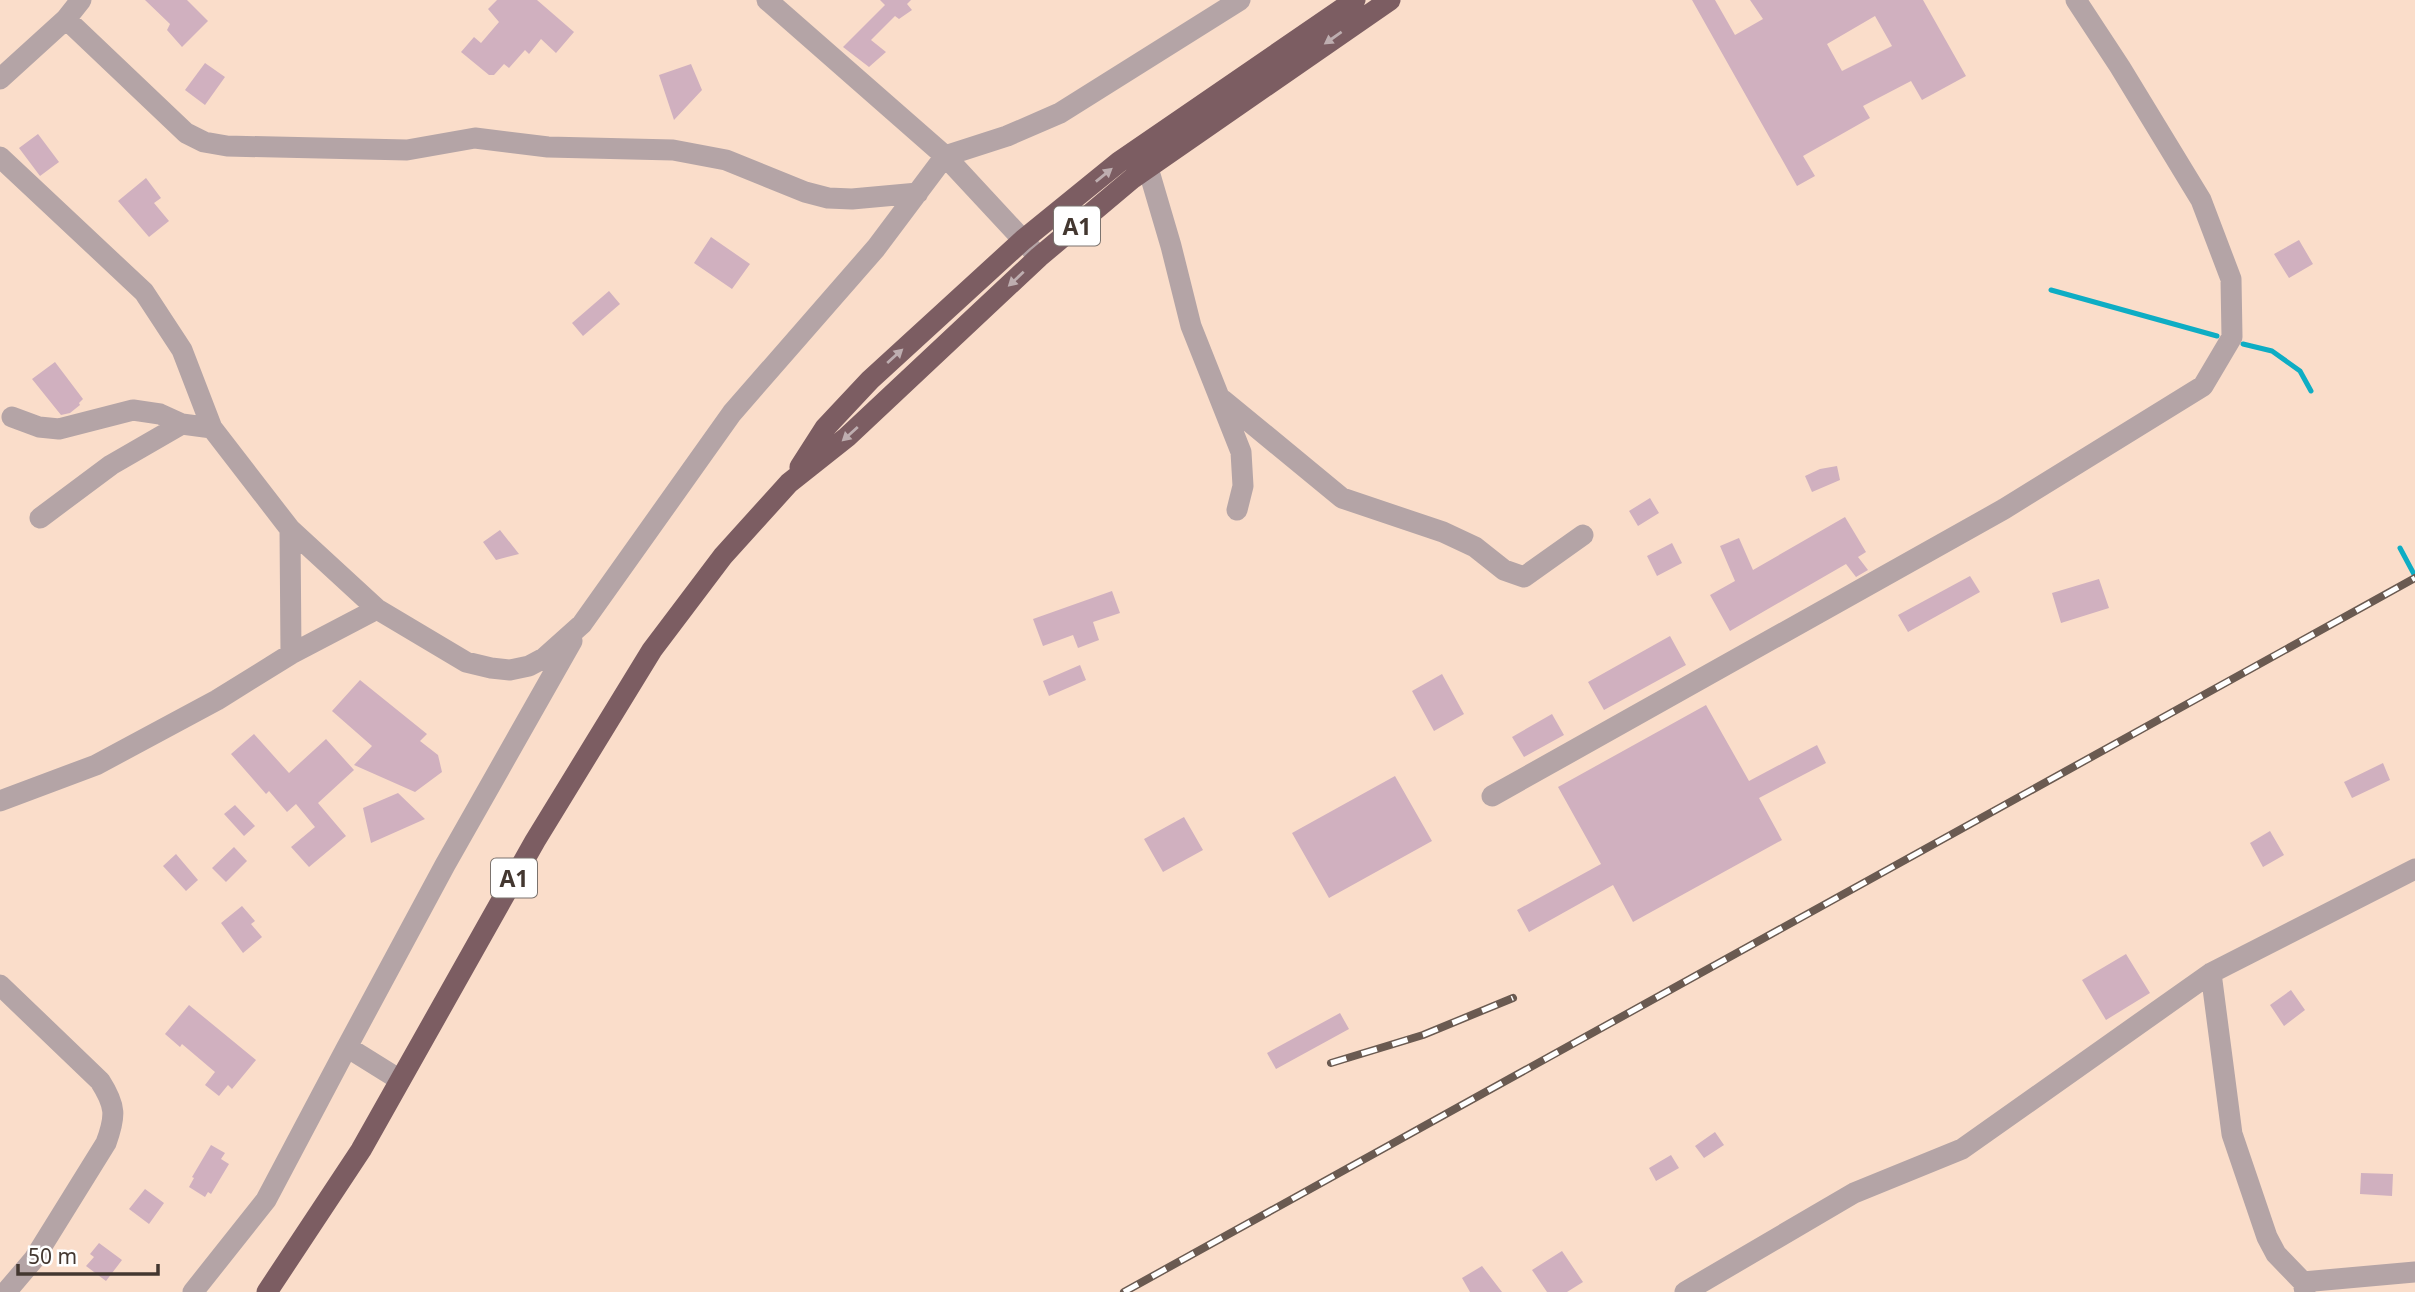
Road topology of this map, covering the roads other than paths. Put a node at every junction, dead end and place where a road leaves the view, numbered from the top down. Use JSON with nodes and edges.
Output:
{"nodes":[{"id":1,"x":81,"y":0,"type":"edge"},
{"id":2,"x":767,"y":0,"type":"edge"},
{"id":3,"x":1240,"y":0,"type":"edge"},
{"id":4,"x":1355,"y":0,"type":"edge"},
{"id":5,"x":1390,"y":0,"type":"edge"},
{"id":6,"x":2076,"y":0,"type":"edge"},
{"id":7,"x":66,"y":19,"type":"junction"},
{"id":8,"x":0,"y":79,"type":"edge"},
{"id":9,"x":945,"y":156,"type":"junction"},
{"id":10,"x":0,"y":158,"type":"edge"},
{"id":11,"x":1148,"y":168,"type":"junction"},
{"id":12,"x":918,"y":193,"type":"junction"},
{"id":13,"x":1023,"y":240,"type":"junction"},
{"id":14,"x":1039,"y":257,"type":"junction"},
{"id":15,"x":1223,"y":400,"type":"junction"},
{"id":16,"x":12,"y":417,"type":"dead end"},
{"id":17,"x":182,"y":424,"type":"junction"},
{"id":18,"x":212,"y":428,"type":"junction"},
{"id":19,"x":789,"y":484,"type":"junction"},
{"id":20,"x":1237,"y":510,"type":"dead end"},
{"id":21,"x":40,"y":518,"type":"dead end"},
{"id":22,"x":290,"y":529,"type":"junction"},
{"id":23,"x":1583,"y":536,"type":"dead end"},
{"id":24,"x":377,"y":609,"type":"junction"},
{"id":25,"x":582,"y":624,"type":"junction"},
{"id":26,"x":291,"y":654,"type":"junction"},
{"id":27,"x":1492,"y":796,"type":"dead end"},
{"id":28,"x":0,"y":801,"type":"edge"},
{"id":29,"x":2415,"y":869,"type":"edge"},
{"id":30,"x":2211,"y":973,"type":"junction"},
{"id":31,"x":0,"y":985,"type":"edge"},
{"id":32,"x":347,"y":1047,"type":"junction"},
{"id":33,"x":400,"y":1080,"type":"junction"},
{"id":34,"x":2415,"y":1272,"type":"edge"},
{"id":35,"x":2304,"y":1287,"type":"edge"},
{"id":36,"x":6,"y":1292,"type":"edge"},
{"id":37,"x":193,"y":1292,"type":"edge"},
{"id":38,"x":267,"y":1292,"type":"edge"},
{"id":39,"x":1685,"y":1292,"type":"edge"}],
"edges":[{"from":1,"to":7,"type":"street"},
{"from":2,"to":9,"type":"street"},
{"from":3,"to":9,"type":"street"},
{"from":13,"to":4,"type":"highway","number":"A1","one_way":true},
{"from":5,"to":11,"type":"highway","number":"A1","one_way":true},
{"from":6,"to":27,"type":"street"},
{"from":7,"to":8,"type":"street"},
{"from":7,"to":12,"type":"street"},
{"from":9,"to":12,"type":"street"},
{"from":9,"to":13,"type":"street"},
{"from":10,"to":18,"type":"street"},
{"from":11,"to":14,"type":"highway","number":"A1"},
{"from":11,"to":15,"type":"street"},
{"from":12,"to":25,"type":"street"},
{"from":13,"to":14,"type":"street"},
{"from":19,"to":13,"type":"highway","number":"A1","one_way":true},
{"from":14,"to":19,"type":"highway","number":"A1","one_way":true},
{"from":15,"to":20,"type":"street"},
{"from":15,"to":23,"type":"street"},
{"from":16,"to":17,"type":"street"},
{"from":17,"to":18,"type":"street"},
{"from":17,"to":21,"type":"street"},
{"from":18,"to":22,"type":"street"},
{"from":19,"to":33,"type":"highway","number":"A1"},
{"from":22,"to":24,"type":"street"},
{"from":22,"to":26,"type":"street"},
{"from":24,"to":25,"type":"street"},
{"from":24,"to":26,"type":"street"},
{"from":25,"to":32,"type":"street"},
{"from":26,"to":28,"type":"street"},
{"from":29,"to":30,"type":"street"},
{"from":30,"to":35,"type":"street"},
{"from":30,"to":39,"type":"street"},
{"from":31,"to":36,"type":"street"},
{"from":32,"to":33,"type":"street"},
{"from":32,"to":37,"type":"street"},
{"from":33,"to":38,"type":"highway","number":"A1"},
{"from":34,"to":35,"type":"street"}]}
